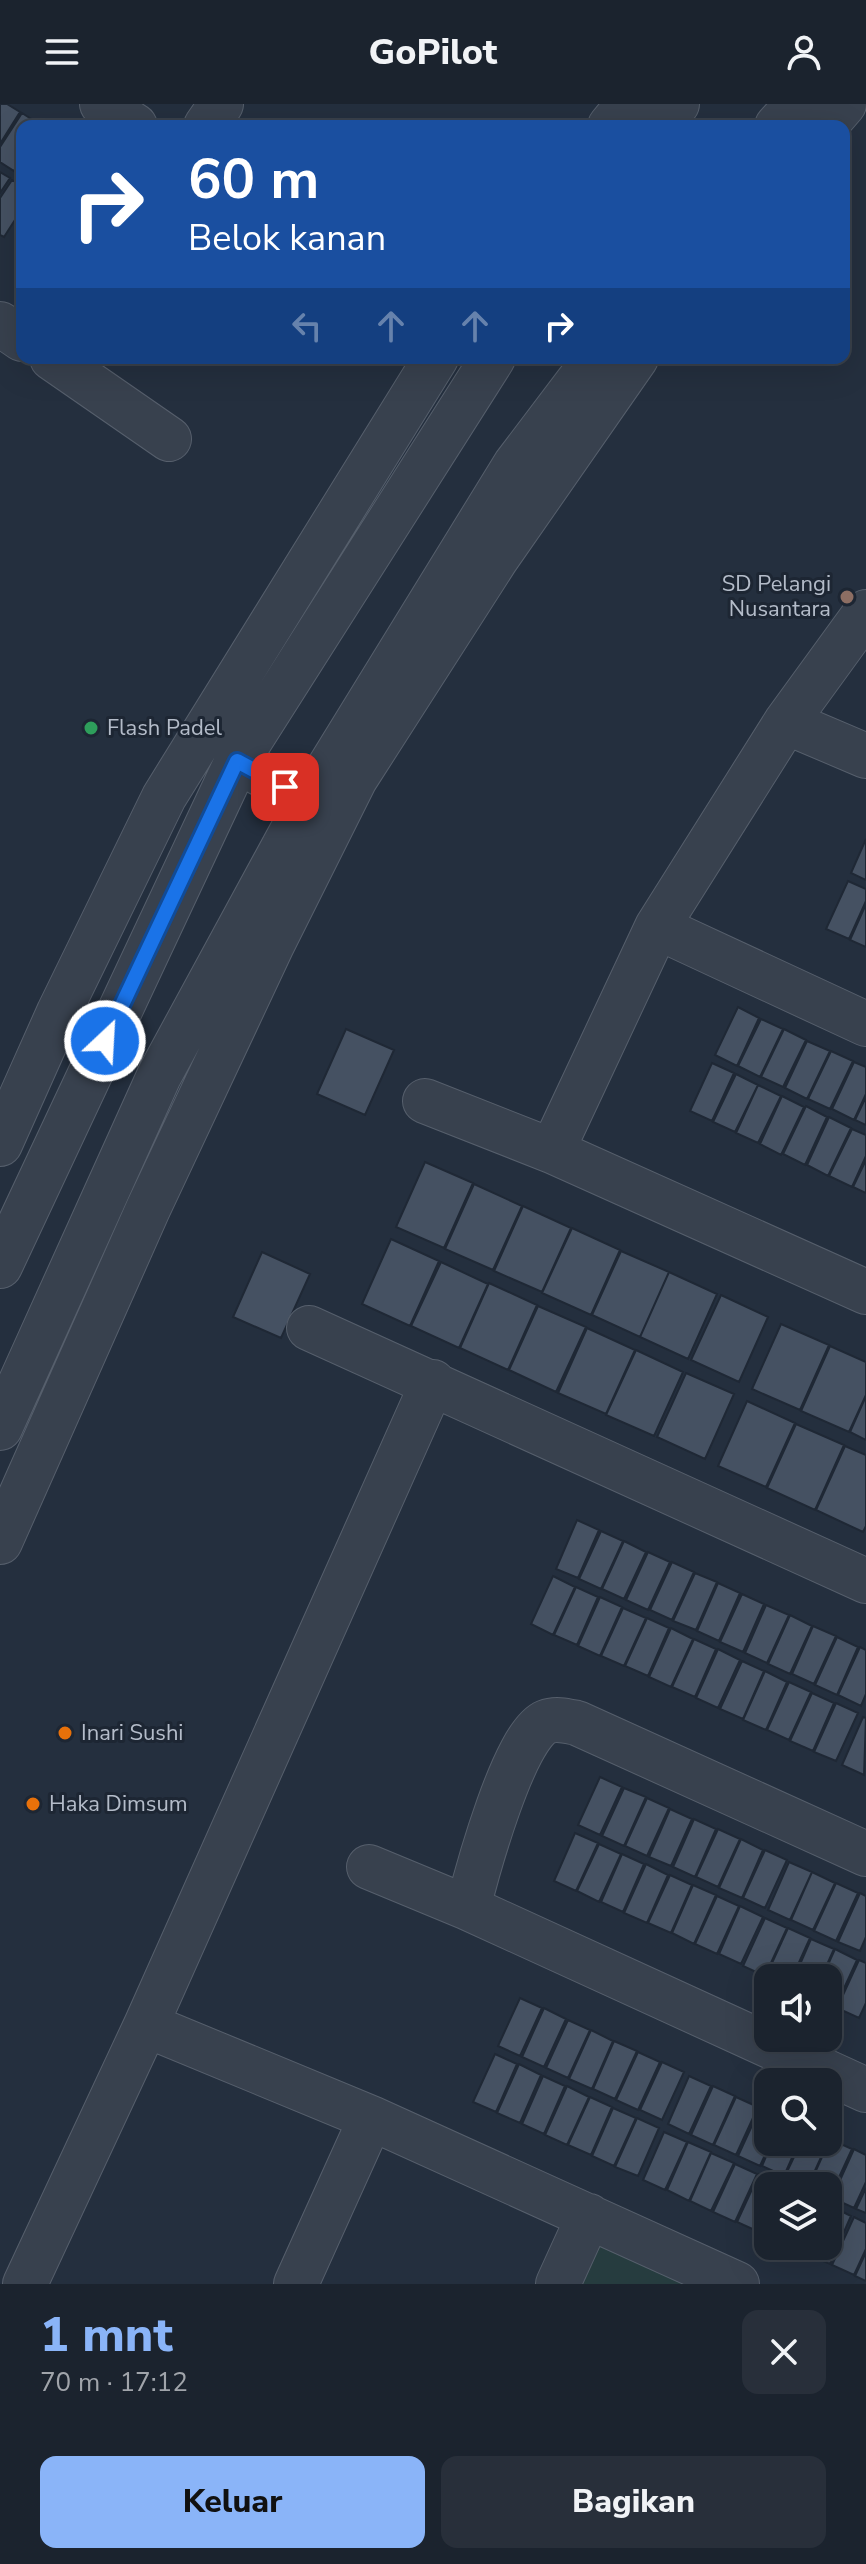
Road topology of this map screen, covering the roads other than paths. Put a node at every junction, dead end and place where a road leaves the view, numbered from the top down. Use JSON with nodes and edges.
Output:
{"nodes":[{"id":1,"x":102,"y":104,"type":"edge"},
{"id":2,"x":628,"y":104,"type":"edge"},
{"id":3,"x":677,"y":104,"type":"edge"},
{"id":4,"x":797,"y":104,"type":"edge"},
{"id":5,"x":844,"y":104,"type":"edge"},
{"id":6,"x":126,"y":120,"type":"edge"},
{"id":7,"x":615,"y":120,"type":"edge"},
{"id":8,"x":663,"y":120,"type":"edge"},
{"id":9,"x":782,"y":120,"type":"edge"},
{"id":10,"x":830,"y":120,"type":"edge"},
{"id":11,"x":60,"y":364,"type":"edge"},
{"id":12,"x":432,"y":364,"type":"edge"},
{"id":13,"x":485,"y":364,"type":"edge"},
{"id":14,"x":591,"y":364,"type":"edge"},
{"id":15,"x":632,"y":364,"type":"edge"},
{"id":16,"x":169,"y":439,"type":"dead end"},
{"id":17,"x":574,"y":450,"type":"junction"},
{"id":18,"x":515,"y":465,"type":"junction"},
{"id":19,"x":866,"y":612,"type":"edge"},
{"id":20,"x":786,"y":722,"type":"junction"},
{"id":21,"x":866,"y":756,"type":"edge"},
{"id":22,"x":237,"y":761,"type":"junction"},
{"id":23,"x":309,"y":800,"type":"junction"},
{"id":24,"x":657,"y":927,"type":"junction"},
{"id":25,"x":866,"y":1024,"type":"edge"},
{"id":26,"x":425,"y":1101,"type":"dead end"},
{"id":27,"x":0,"y":1144,"type":"edge"},
{"id":28,"x":552,"y":1151,"type":"junction"},
{"id":29,"x":0,"y":1266,"type":"edge"},
{"id":30,"x":866,"y":1292,"type":"edge"},
{"id":31,"x":309,"y":1328,"type":"dead end"},
{"id":32,"x":433,"y":1382,"type":"junction"},
{"id":33,"x":0,"y":1428,"type":"edge"},
{"id":34,"x":0,"y":1542,"type":"edge"},
{"id":35,"x":866,"y":1581,"type":"edge"},
{"id":36,"x":866,"y":1854,"type":"edge"},
{"id":37,"x":369,"y":1867,"type":"dead end"},
{"id":38,"x":468,"y":1908,"type":"junction"},
{"id":39,"x":146,"y":2025,"type":"junction"},
{"id":40,"x":866,"y":2090,"type":"edge"},
{"id":41,"x":371,"y":2118,"type":"junction"},
{"id":42,"x":589,"y":2216,"type":"junction"},
{"id":43,"x":25,"y":2284,"type":"edge"},
{"id":44,"x":296,"y":2284,"type":"edge"},
{"id":45,"x":558,"y":2284,"type":"edge"},
{"id":46,"x":737,"y":2284,"type":"edge"}],
"edges":[{"from":1,"to":6,"type":"street"},
{"from":2,"to":7,"type":"street"},
{"from":3,"to":8,"type":"street"},
{"from":4,"to":9,"type":"street"},
{"from":5,"to":10,"type":"street"},
{"from":11,"to":16,"type":"street"},
{"from":12,"to":27,"type":"street"},
{"from":13,"to":22,"type":"street"},
{"from":14,"to":18,"type":"street"},
{"from":15,"to":17,"type":"street"},
{"from":17,"to":18,"type":"street"},
{"from":17,"to":34,"type":"street"},
{"from":18,"to":23,"type":"street"},
{"from":19,"to":20,"type":"street"},
{"from":20,"to":21,"type":"street"},
{"from":20,"to":24,"type":"street"},
{"from":22,"to":23,"type":"street"},
{"from":22,"to":29,"type":"street"},
{"from":23,"to":33,"type":"street"},
{"from":24,"to":25,"type":"street"},
{"from":24,"to":28,"type":"street"},
{"from":26,"to":28,"type":"street"},
{"from":28,"to":30,"type":"street"},
{"from":31,"to":32,"type":"street"},
{"from":32,"to":35,"type":"street"},
{"from":32,"to":39,"type":"street"},
{"from":36,"to":38,"type":"street"},
{"from":37,"to":38,"type":"street"},
{"from":38,"to":40,"type":"street"},
{"from":39,"to":41,"type":"street"},
{"from":39,"to":43,"type":"street"},
{"from":41,"to":42,"type":"street"},
{"from":41,"to":44,"type":"street"},
{"from":42,"to":45,"type":"street"},
{"from":42,"to":46,"type":"street"}]}
